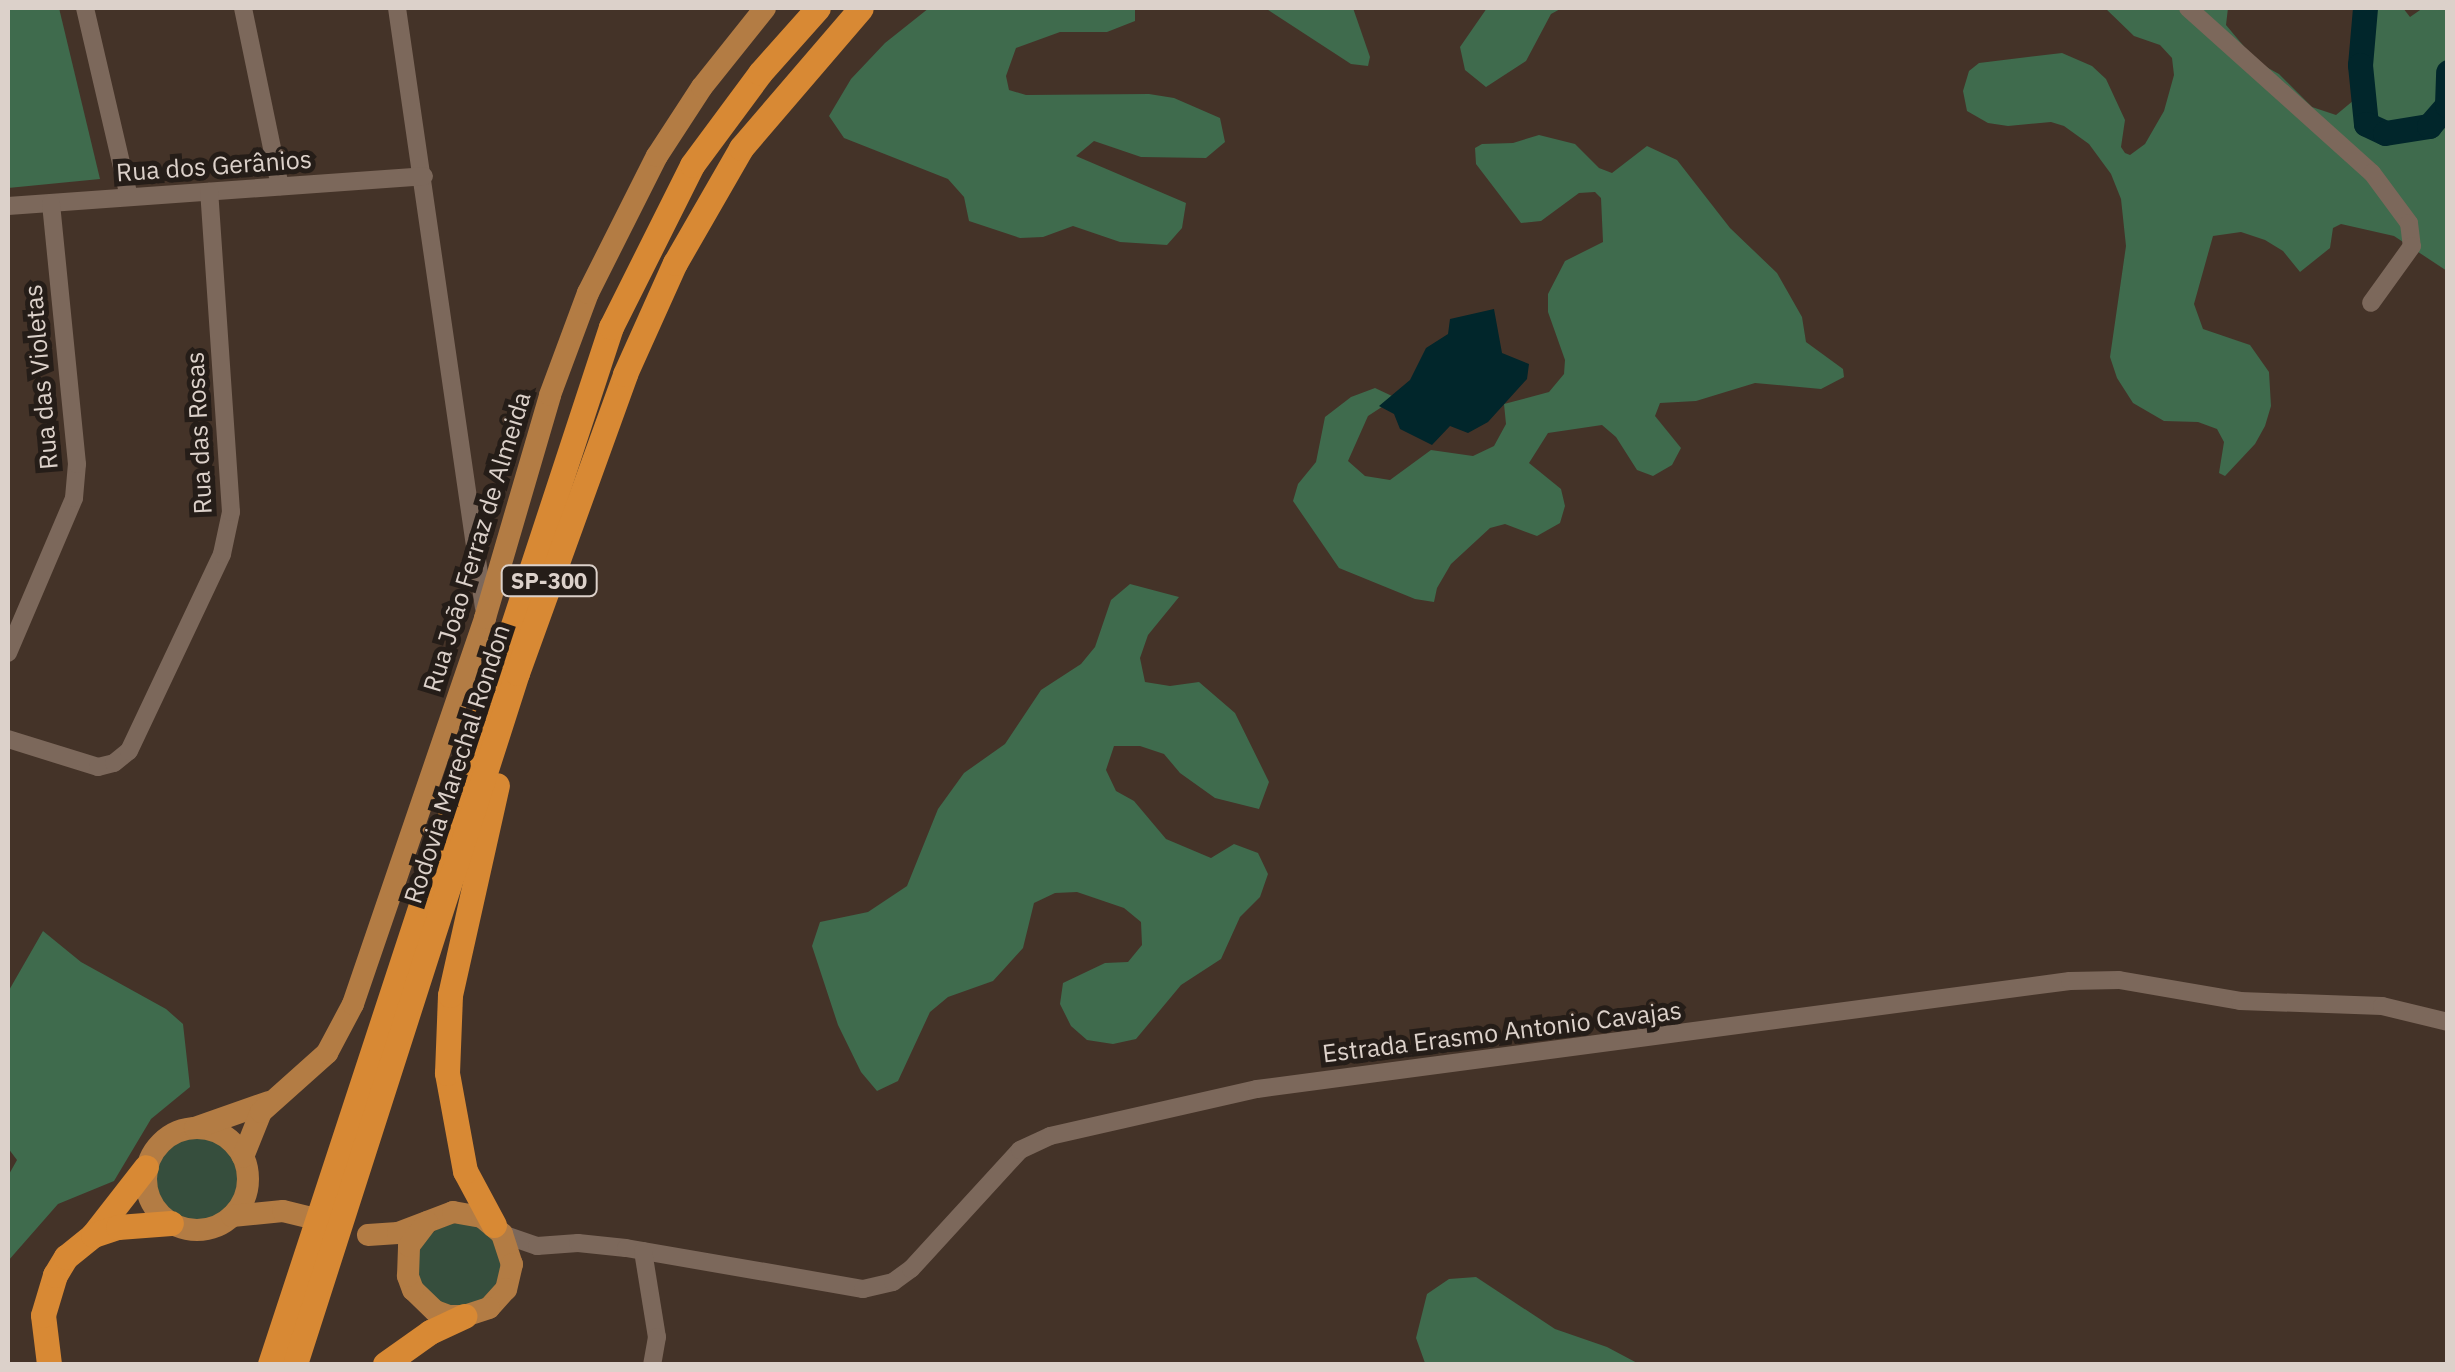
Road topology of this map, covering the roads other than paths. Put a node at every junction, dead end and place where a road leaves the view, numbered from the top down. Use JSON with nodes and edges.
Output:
{"nodes":[{"id":1,"x":85,"y":8,"type":"edge"},
{"id":2,"x":243,"y":8,"type":"edge"},
{"id":3,"x":397,"y":8,"type":"edge"},
{"id":4,"x":765,"y":8,"type":"edge"},
{"id":5,"x":818,"y":8,"type":"edge"},
{"id":6,"x":861,"y":8,"type":"edge"},
{"id":7,"x":2188,"y":8,"type":"edge"},
{"id":8,"x":424,"y":176,"type":"junction"},
{"id":9,"x":280,"y":186,"type":"junction"},
{"id":10,"x":209,"y":192,"type":"junction"},
{"id":11,"x":129,"y":198,"type":"junction"},
{"id":12,"x":51,"y":203,"type":"junction"},
{"id":13,"x":8,"y":206,"type":"edge"},
{"id":14,"x":2371,"y":304,"type":"dead end"},
{"id":15,"x":485,"y":618,"type":"junction"},
{"id":16,"x":8,"y":653,"type":"edge"},
{"id":17,"x":517,"y":673,"type":"junction"},
{"id":18,"x":8,"y":739,"type":"edge"},
{"id":19,"x":2448,"y":1022,"type":"edge"},
{"id":20,"x":272,"y":1101,"type":"junction"},
{"id":21,"x":196,"y":1128,"type":"junction"},
{"id":22,"x":245,"y":1163,"type":"junction"},
{"id":23,"x":146,"y":1167,"type":"junction"},
{"id":24,"x":232,"y":1216,"type":"junction"},
{"id":25,"x":323,"y":1218,"type":"junction"},
{"id":26,"x":427,"y":1222,"type":"junction"},
{"id":27,"x":171,"y":1224,"type":"junction"},
{"id":28,"x":498,"y":1229,"type":"junction"},
{"id":29,"x":94,"y":1235,"type":"junction"},
{"id":30,"x":368,"y":1235,"type":"junction"},
{"id":31,"x":538,"y":1246,"type":"junction"},
{"id":32,"x":635,"y":1250,"type":"junction"},
{"id":33,"x":512,"y":1264,"type":"junction"},
{"id":34,"x":408,"y":1276,"type":"junction"},
{"id":35,"x":465,"y":1316,"type":"junction"},
{"id":36,"x":274,"y":1352,"type":"edge"},
{"id":37,"x":50,"y":1364,"type":"edge"},
{"id":38,"x":258,"y":1364,"type":"edge"},
{"id":39,"x":295,"y":1364,"type":"edge"},
{"id":40,"x":384,"y":1364,"type":"edge"},
{"id":41,"x":652,"y":1364,"type":"edge"}],
"edges":[{"from":1,"to":11,"type":"street"},
{"from":2,"to":9,"type":"street"},
{"from":3,"to":8,"type":"street"},
{"from":4,"to":15,"type":"main road","name":"Rua João Ferraz de Almeida"},
{"from":5,"to":25,"type":"highway","name":"Rodovia Marechal Rondon","number":"SP-300"},
{"from":6,"to":17,"type":"highway","name":"Rodovia Marechal Rondon","number":"SP-300"},
{"from":7,"to":14,"type":"street"},
{"from":8,"to":9,"type":"street","name":"Rua dos Gerânios"},
{"from":8,"to":15,"type":"street"},
{"from":9,"to":10,"type":"street","name":"Rua dos Gerânios"},
{"from":10,"to":11,"type":"street","name":"Rua dos Gerânios"},
{"from":10,"to":18,"type":"street","name":"Rua das Rosas"},
{"from":11,"to":12,"type":"street","name":"Rua dos Gerânios"},
{"from":12,"to":13,"type":"street","name":"Rua dos Gerânios"},
{"from":12,"to":16,"type":"street","name":"Rua das Violetas"},
{"from":15,"to":20,"type":"main road","name":"Rua João Ferraz de Almeida"},
{"from":17,"to":25,"type":"highway","name":"Rodovia Marechal Rondon","number":"SP-300"},
{"from":17,"to":28,"type":"highway"},
{"from":19,"to":32,"type":"street","name":"Estrada Erasmo Antonio Cavajas"},
{"from":20,"to":21,"type":"main road","name":"Rua João Ferraz de Almeida"},
{"from":20,"to":22,"type":"main road","name":"Rua João Ferraz de Almeida"},
{"from":21,"to":22,"type":"main road"},
{"from":21,"to":23,"type":"main road"},
{"from":22,"to":24,"type":"main road"},
{"from":22,"to":25,"type":"main road"},
{"from":23,"to":27,"type":"main road"},
{"from":23,"to":29,"type":"highway"},
{"from":24,"to":25,"type":"main road"},
{"from":24,"to":27,"type":"main road"},
{"from":25,"to":30,"type":"main road"},
{"from":25,"to":36,"type":"highway","name":"Rodovia Marechal Rondon","number":"SP-300"},
{"from":25,"to":39,"type":"highway","name":"Rodovia Marechal Rondon","number":"SP-300"},
{"from":26,"to":28,"type":"main road"},
{"from":26,"to":30,"type":"main road"},
{"from":26,"to":34,"type":"main road"},
{"from":27,"to":29,"type":"highway"},
{"from":28,"to":31,"type":"street"},
{"from":28,"to":33,"type":"main road"},
{"from":29,"to":37,"type":"highway"},
{"from":30,"to":34,"type":"main road"},
{"from":31,"to":32,"type":"street","name":"Estrada Erasmo Antonio Cavajas"},
{"from":31,"to":33,"type":"street"},
{"from":32,"to":41,"type":"street"},
{"from":33,"to":35,"type":"main road"},
{"from":34,"to":35,"type":"main road"},
{"from":35,"to":40,"type":"highway"},
{"from":36,"to":38,"type":"highway"}]}
